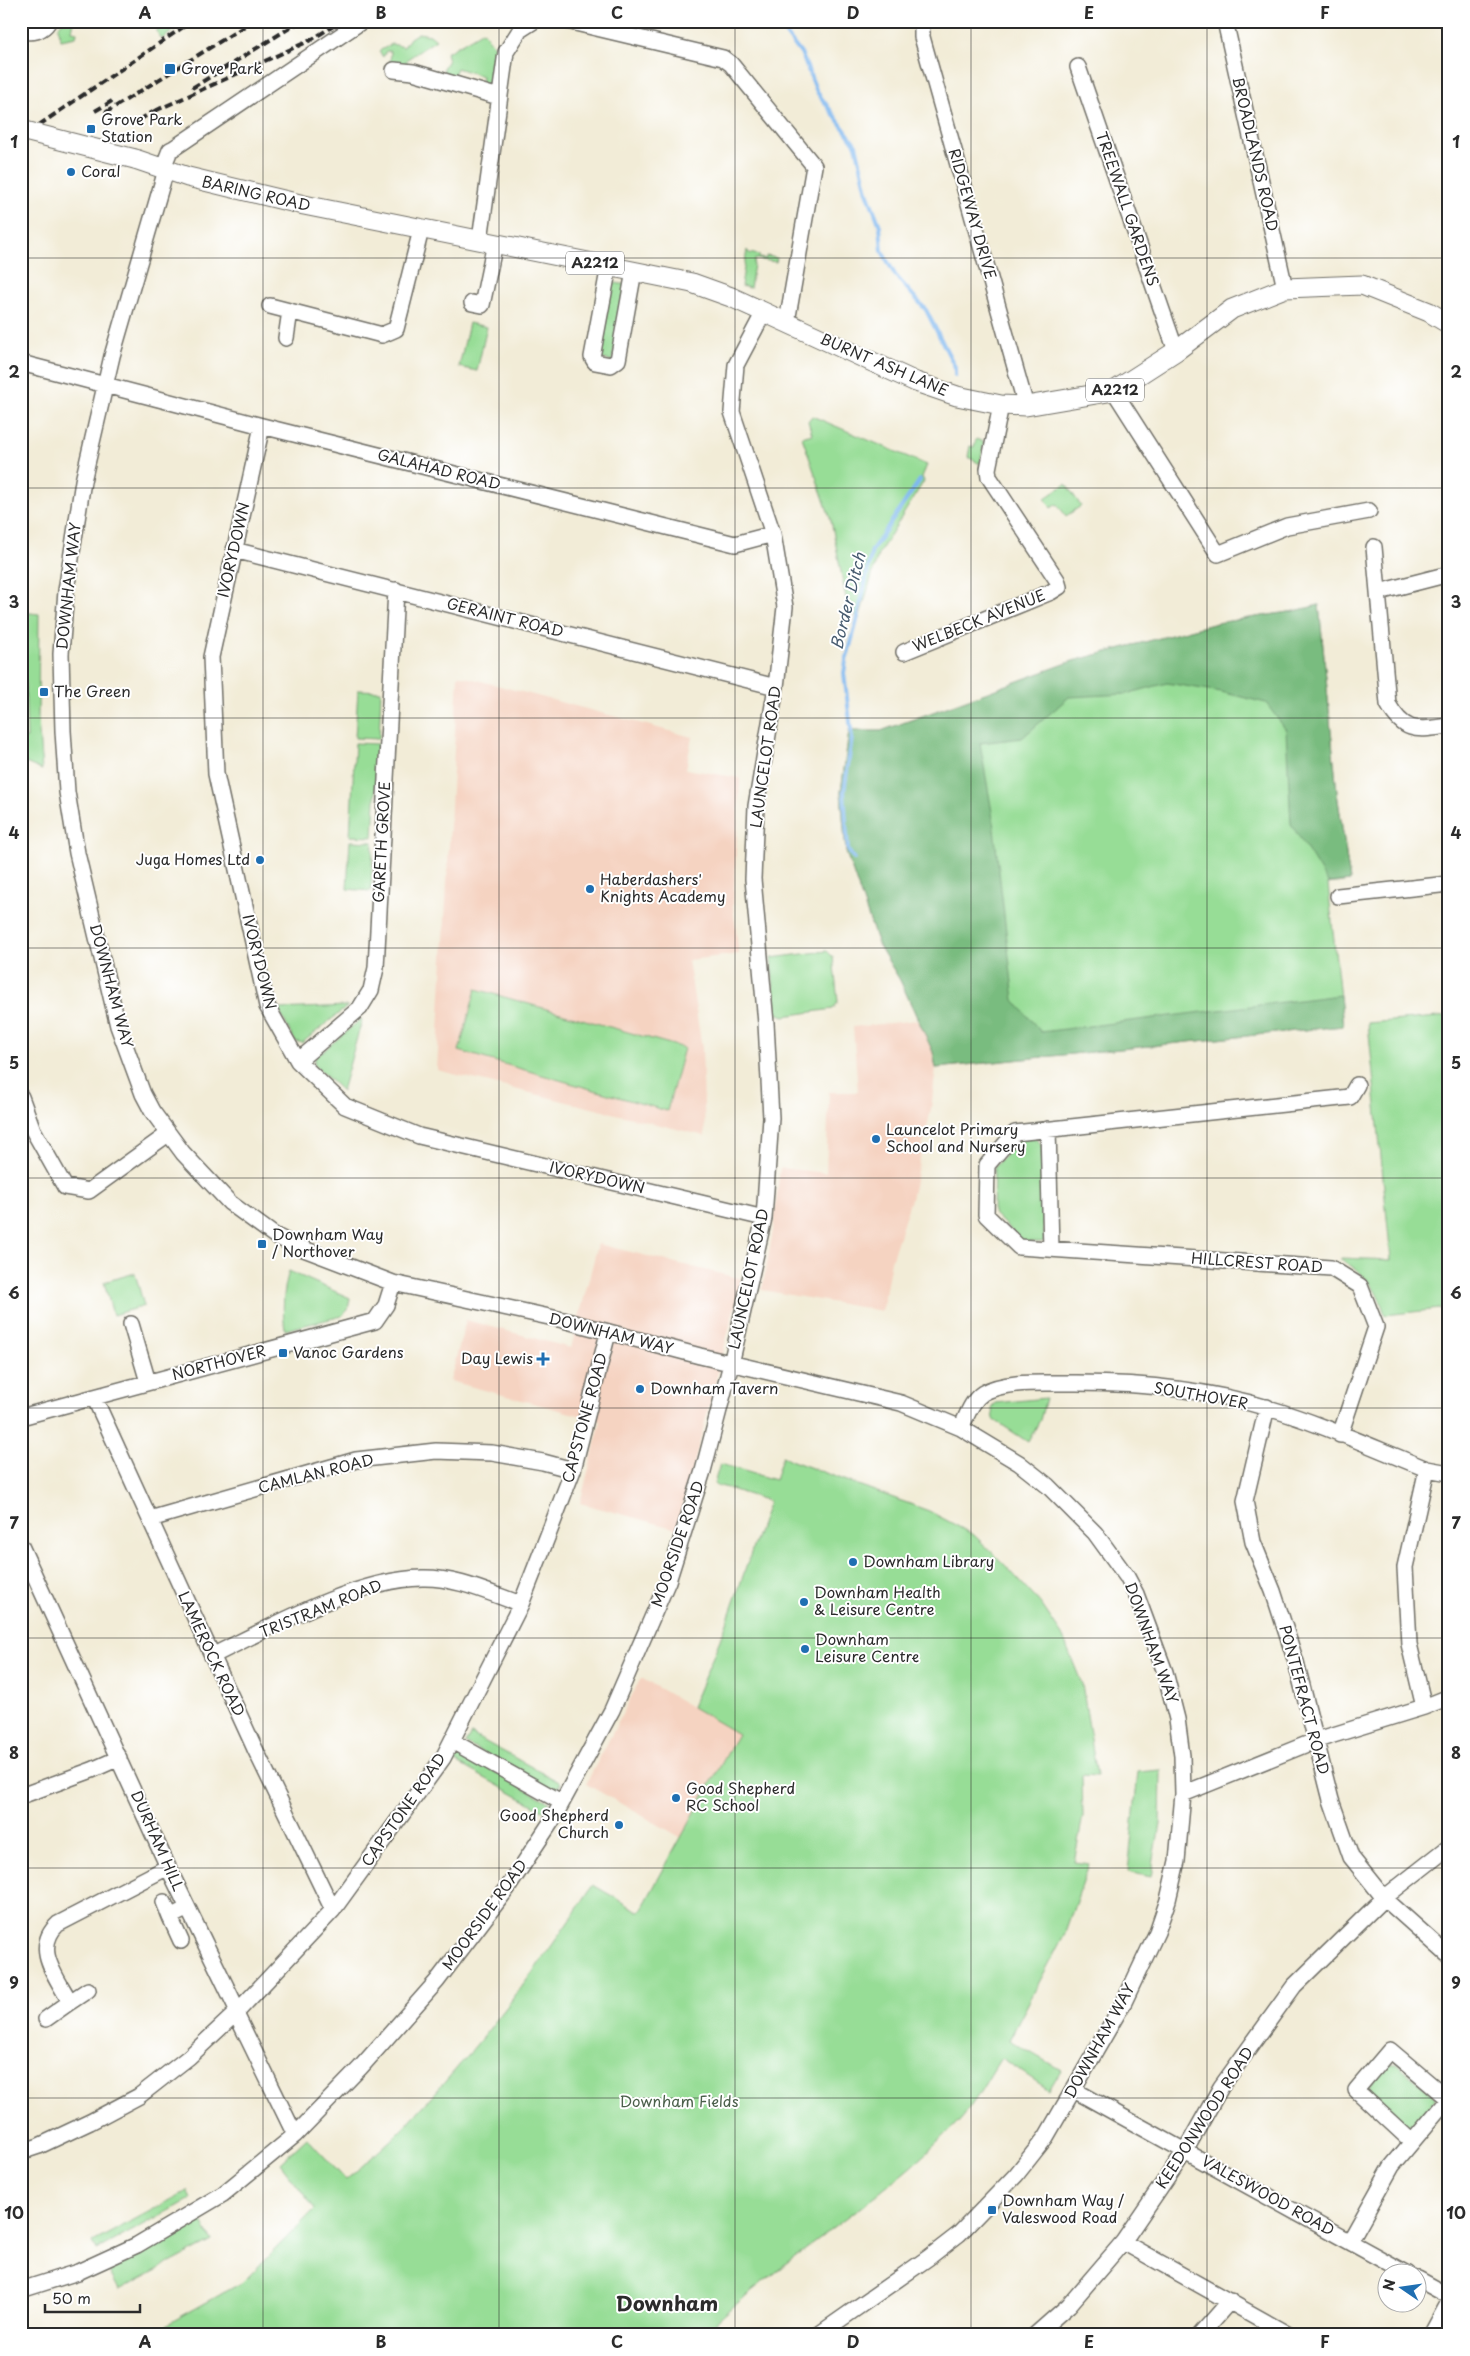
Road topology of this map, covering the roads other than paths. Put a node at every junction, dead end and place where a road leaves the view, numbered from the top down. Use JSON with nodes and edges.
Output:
{"nodes":[{"id":1,"x":49,"y":21,"type":"edge"},
{"id":2,"x":362,"y":21,"type":"edge"},
{"id":3,"x":534,"y":21,"type":"edge"},
{"id":4,"x":567,"y":21,"type":"edge"},
{"id":5,"x":922,"y":21,"type":"edge"},
{"id":6,"x":1225,"y":21,"type":"edge"},
{"id":7,"x":21,"y":31,"type":"edge"},
{"id":8,"x":1078,"y":67,"type":"dead end"},
{"id":9,"x":394,"y":70,"type":"dead end"},
{"id":10,"x":499,"y":97,"type":"junction"},
{"id":11,"x":21,"y":130,"type":"edge"},
{"id":12,"x":165,"y":169,"type":"junction"},
{"id":13,"x":421,"y":230,"type":"junction"},
{"id":14,"x":488,"y":241,"type":"junction"},
{"id":15,"x":609,"y":266,"type":"junction"},
{"id":16,"x":634,"y":271,"type":"junction"},
{"id":17,"x":1286,"y":288,"type":"junction"},
{"id":18,"x":482,"y":305,"type":"dead end"},
{"id":19,"x":270,"y":306,"type":"dead end"},
{"id":20,"x":290,"y":312,"type":"junction"},
{"id":21,"x":764,"y":312,"type":"junction"},
{"id":22,"x":787,"y":322,"type":"junction"},
{"id":23,"x":1449,"y":324,"type":"edge"},
{"id":24,"x":286,"y":338,"type":"dead end"},
{"id":25,"x":1176,"y":351,"type":"junction"},
{"id":26,"x":21,"y":363,"type":"edge"},
{"id":27,"x":106,"y":385,"type":"junction"},
{"id":28,"x":1114,"y":391,"type":"junction"},
{"id":29,"x":1001,"y":405,"type":"junction"},
{"id":30,"x":1026,"y":406,"type":"junction"},
{"id":31,"x":262,"y":426,"type":"junction"},
{"id":32,"x":1369,"y":511,"type":"dead end"},
{"id":33,"x":773,"y":534,"type":"junction"},
{"id":34,"x":1374,"y":547,"type":"dead end"},
{"id":35,"x":234,"y":550,"type":"junction"},
{"id":36,"x":1449,"y":574,"type":"edge"},
{"id":37,"x":396,"y":590,"type":"junction"},
{"id":38,"x":1379,"y":592,"type":"junction"},
{"id":39,"x":904,"y":652,"type":"dead end"},
{"id":40,"x":776,"y":686,"type":"junction"},
{"id":41,"x":1449,"y":726,"type":"edge"},
{"id":42,"x":1449,"y":884,"type":"edge"},
{"id":43,"x":1338,"y":896,"type":"dead end"},
{"id":44,"x":298,"y":1061,"type":"junction"},
{"id":45,"x":1357,"y":1085,"type":"dead end"},
{"id":46,"x":21,"y":1097,"type":"edge"},
{"id":47,"x":1048,"y":1128,"type":"junction"},
{"id":48,"x":168,"y":1134,"type":"junction"},
{"id":49,"x":764,"y":1218,"type":"junction"},
{"id":50,"x":1051,"y":1249,"type":"junction"},
{"id":51,"x":393,"y":1283,"type":"junction"},
{"id":52,"x":131,"y":1324,"type":"dead end"},
{"id":53,"x":608,"y":1333,"type":"junction"},
{"id":54,"x":731,"y":1364,"type":"junction"},
{"id":55,"x":148,"y":1382,"type":"junction"},
{"id":56,"x":94,"y":1397,"type":"junction"},
{"id":57,"x":1267,"y":1407,"type":"junction"},
{"id":58,"x":21,"y":1417,"type":"edge"},
{"id":59,"x":961,"y":1428,"type":"junction"},
{"id":60,"x":1340,"y":1435,"type":"junction"},
{"id":61,"x":1427,"y":1469,"type":"junction"},
{"id":62,"x":573,"y":1470,"type":"junction"},
{"id":63,"x":1449,"y":1473,"type":"edge"},
{"id":64,"x":150,"y":1519,"type":"junction"},
{"id":65,"x":21,"y":1546,"type":"edge"},
{"id":66,"x":521,"y":1604,"type":"junction"},
{"id":67,"x":212,"y":1656,"type":"junction"},
{"id":68,"x":1449,"y":1697,"type":"edge"},
{"id":69,"x":1424,"y":1707,"type":"junction"},
{"id":70,"x":1317,"y":1740,"type":"junction"},
{"id":71,"x":452,"y":1741,"type":"junction"},
{"id":72,"x":119,"y":1758,"type":"junction"},
{"id":73,"x":1183,"y":1794,"type":"junction"},
{"id":74,"x":21,"y":1796,"type":"edge"},
{"id":75,"x":562,"y":1802,"type":"junction"},
{"id":76,"x":1449,"y":1847,"type":"edge"},
{"id":77,"x":168,"y":1867,"type":"junction"},
{"id":78,"x":1384,"y":1898,"type":"junction"},
{"id":79,"x":164,"y":1902,"type":"dead end"},
{"id":80,"x":188,"y":1908,"type":"junction"},
{"id":81,"x":332,"y":1910,"type":"junction"},
{"id":82,"x":170,"y":1917,"type":"junction"},
{"id":83,"x":181,"y":1941,"type":"dead end"},
{"id":84,"x":1449,"y":1956,"type":"edge"},
{"id":85,"x":88,"y":1990,"type":"dead end"},
{"id":86,"x":70,"y":2002,"type":"junction"},
{"id":87,"x":236,"y":2013,"type":"junction"},
{"id":88,"x":46,"y":2019,"type":"dead end"},
{"id":89,"x":1074,"y":2090,"type":"junction"},
{"id":90,"x":1448,"y":2099,"type":"edge"},
{"id":91,"x":294,"y":2135,"type":"junction"},
{"id":92,"x":1411,"y":2141,"type":"junction"},
{"id":93,"x":1185,"y":2151,"type":"junction"},
{"id":94,"x":21,"y":2152,"type":"edge"},
{"id":95,"x":1350,"y":2241,"type":"junction"},
{"id":96,"x":1123,"y":2242,"type":"junction"},
{"id":97,"x":1390,"y":2264,"type":"edge"},
{"id":98,"x":1428,"y":2284,"type":"edge"},
{"id":99,"x":21,"y":2290,"type":"edge"},
{"id":100,"x":1449,"y":2296,"type":"edge"},
{"id":101,"x":1230,"y":2301,"type":"junction"},
{"id":102,"x":1449,"y":2302,"type":"edge"},
{"id":103,"x":818,"y":2335,"type":"edge"},
{"id":104,"x":1035,"y":2335,"type":"edge"},
{"id":105,"x":1200,"y":2335,"type":"edge"},
{"id":106,"x":1289,"y":2335,"type":"edge"},
{"id":107,"x":1431,"y":2335,"type":"edge"}],
"edges":[{"from":1,"to":7,"type":"street"},
{"from":2,"to":12,"type":"street","name":"DOWNHAM WAY"},
{"from":3,"to":10,"type":"street"},
{"from":4,"to":22,"type":"street"},
{"from":5,"to":30,"type":"street","name":"RIDGEWAY DRIVE"},
{"from":6,"to":17,"type":"street","name":"BROADLANDS ROAD"},
{"from":8,"to":25,"type":"street","name":"TREEWALL GARDENS"},
{"from":9,"to":10,"type":"street"},
{"from":10,"to":14,"type":"street"},
{"from":11,"to":12,"type":"main road","name":"BARING ROAD","number":"A2212","bridge":true},
{"from":12,"to":13,"type":"main road","name":"BARING ROAD","number":"A2212"},
{"from":12,"to":27,"type":"street","name":"DOWNHAM WAY"},
{"from":13,"to":14,"type":"main road","name":"BARING ROAD","number":"A2212"},
{"from":13,"to":20,"type":"street"},
{"from":14,"to":15,"type":"main road","name":"BARING ROAD","number":"A2212"},
{"from":14,"to":18,"type":"street"},
{"from":15,"to":16,"type":"main road","name":"BARING ROAD","number":"A2212"},
{"from":15,"to":16,"type":"street"},
{"from":16,"to":21,"type":"main road","name":"BARING ROAD","number":"A2212"},
{"from":17,"to":23,"type":"main road","name":"BURNT ASH LANE","number":"A2212"},
{"from":17,"to":25,"type":"main road","name":"BURNT ASH LANE","number":"A2212"},
{"from":19,"to":20,"type":"street"},
{"from":20,"to":24,"type":"street"},
{"from":21,"to":22,"type":"main road","name":"BURNT ASH LANE","number":"A2212"},
{"from":21,"to":33,"type":"street","name":"LAUNCELOT ROAD"},
{"from":22,"to":29,"type":"main road","name":"BURNT ASH LANE","number":"A2212"},
{"from":25,"to":28,"type":"main road","name":"BURNT ASH LANE","number":"A2212"},
{"from":26,"to":27,"type":"street","name":"GALAHAD ROAD"},
{"from":27,"to":31,"type":"street","name":"GALAHAD ROAD"},
{"from":27,"to":48,"type":"street","name":"DOWNHAM WAY"},
{"from":28,"to":30,"type":"main road","name":"BURNT ASH LANE","number":"A2212"},
{"from":28,"to":32,"type":"street"},
{"from":29,"to":30,"type":"main road","name":"BURNT ASH LANE","number":"A2212"},
{"from":29,"to":39,"type":"street","name":"WELBECK AVENUE"},
{"from":31,"to":33,"type":"street","name":"GALAHAD ROAD"},
{"from":31,"to":35,"type":"street","name":"IVORYDOWN"},
{"from":33,"to":40,"type":"street","name":"LAUNCELOT ROAD"},
{"from":34,"to":38,"type":"street"},
{"from":35,"to":37,"type":"street","name":"GERAINT ROAD"},
{"from":35,"to":44,"type":"street","name":"IVORYDOWN"},
{"from":36,"to":38,"type":"street"},
{"from":37,"to":40,"type":"street","name":"GERAINT ROAD"},
{"from":37,"to":44,"type":"street","name":"GARETH GROVE"},
{"from":38,"to":41,"type":"street"},
{"from":40,"to":49,"type":"street","name":"LAUNCELOT ROAD"},
{"from":42,"to":43,"type":"street"},
{"from":44,"to":49,"type":"street","name":"IVORYDOWN"},
{"from":45,"to":47,"type":"street","name":"HILLCREST ROAD"},
{"from":46,"to":48,"type":"street"},
{"from":47,"to":50,"type":"street"},
{"from":47,"to":50,"type":"street","name":"HILLCREST ROAD"},
{"from":48,"to":51,"type":"street","name":"DOWNHAM WAY"},
{"from":49,"to":54,"type":"street","name":"LAUNCELOT ROAD"},
{"from":50,"to":60,"type":"street","name":"HILLCREST ROAD"},
{"from":51,"to":53,"type":"street","name":"DOWNHAM WAY"},
{"from":51,"to":55,"type":"street","name":"NORTHOVER"},
{"from":52,"to":55,"type":"street"},
{"from":53,"to":54,"type":"street","name":"DOWNHAM WAY"},
{"from":53,"to":62,"type":"street","name":"CAPSTONE ROAD"},
{"from":54,"to":59,"type":"street","name":"DOWNHAM WAY"},
{"from":54,"to":75,"type":"street","name":"MOORSIDE ROAD"},
{"from":55,"to":56,"type":"street","name":"NORTHOVER"},
{"from":56,"to":58,"type":"street","name":"NORTHOVER"},
{"from":56,"to":64,"type":"street","name":"LAMEROCK ROAD"},
{"from":57,"to":59,"type":"street","name":"SOUTHOVER"},
{"from":57,"to":60,"type":"street","name":"SOUTHOVER"},
{"from":57,"to":70,"type":"street","name":"PONTEFRACT ROAD"},
{"from":59,"to":73,"type":"street","name":"DOWNHAM WAY"},
{"from":60,"to":61,"type":"street","name":"SOUTHOVER"},
{"from":61,"to":63,"type":"street","name":"SOUTHOVER"},
{"from":61,"to":69,"type":"street"},
{"from":62,"to":64,"type":"street","name":"CAMLAN ROAD"},
{"from":62,"to":66,"type":"street","name":"CAPSTONE ROAD"},
{"from":64,"to":67,"type":"street","name":"LAMEROCK ROAD"},
{"from":65,"to":72,"type":"street","name":"DURHAM HILL"},
{"from":66,"to":67,"type":"street","name":"TRISTRAM ROAD"},
{"from":66,"to":71,"type":"street","name":"CAPSTONE ROAD"},
{"from":67,"to":81,"type":"street","name":"LAMEROCK ROAD"},
{"from":68,"to":69,"type":"street"},
{"from":69,"to":70,"type":"street"},
{"from":70,"to":73,"type":"street"},
{"from":70,"to":78,"type":"street","name":"PONTEFRACT ROAD"},
{"from":71,"to":75,"type":"street"},
{"from":71,"to":81,"type":"street","name":"CAPSTONE ROAD"},
{"from":72,"to":74,"type":"street"},
{"from":72,"to":77,"type":"street","name":"DURHAM HILL"},
{"from":73,"to":89,"type":"street","name":"DOWNHAM WAY"},
{"from":75,"to":91,"type":"street","name":"MOORSIDE ROAD"},
{"from":76,"to":78,"type":"street","name":"KEEDONWOOD ROAD"},
{"from":77,"to":80,"type":"street","name":"DURHAM HILL"},
{"from":77,"to":86,"type":"street"},
{"from":78,"to":84,"type":"street","name":"PONTEFRACT ROAD"},
{"from":78,"to":93,"type":"street","name":"KEEDONWOOD ROAD"},
{"from":79,"to":82,"type":"street"},
{"from":80,"to":82,"type":"street"},
{"from":80,"to":87,"type":"street","name":"DURHAM HILL"},
{"from":81,"to":87,"type":"street","name":"CAPSTONE ROAD"},
{"from":82,"to":83,"type":"street"},
{"from":85,"to":86,"type":"street"},
{"from":86,"to":88,"type":"street"},
{"from":87,"to":91,"type":"street","name":"DURHAM HILL"},
{"from":87,"to":94,"type":"street","name":"CAPSTONE ROAD"},
{"from":89,"to":93,"type":"street","name":"VALESWOOD ROAD"},
{"from":89,"to":103,"type":"street","name":"DOWNHAM WAY"},
{"from":90,"to":92,"type":"street"},
{"from":90,"to":92,"type":"street"},
{"from":91,"to":99,"type":"street","name":"MOORSIDE ROAD"},
{"from":92,"to":95,"type":"street"},
{"from":93,"to":95,"type":"street","name":"VALESWOOD ROAD"},
{"from":93,"to":96,"type":"street","name":"KEEDONWOOD ROAD"},
{"from":95,"to":97,"type":"street","name":"VALESWOOD ROAD"},
{"from":96,"to":101,"type":"street"},
{"from":96,"to":104,"type":"street","name":"KEEDONWOOD ROAD"},
{"from":98,"to":100,"type":"street"},
{"from":101,"to":105,"type":"street"},
{"from":101,"to":106,"type":"street"},
{"from":102,"to":107,"type":"street"}]}
